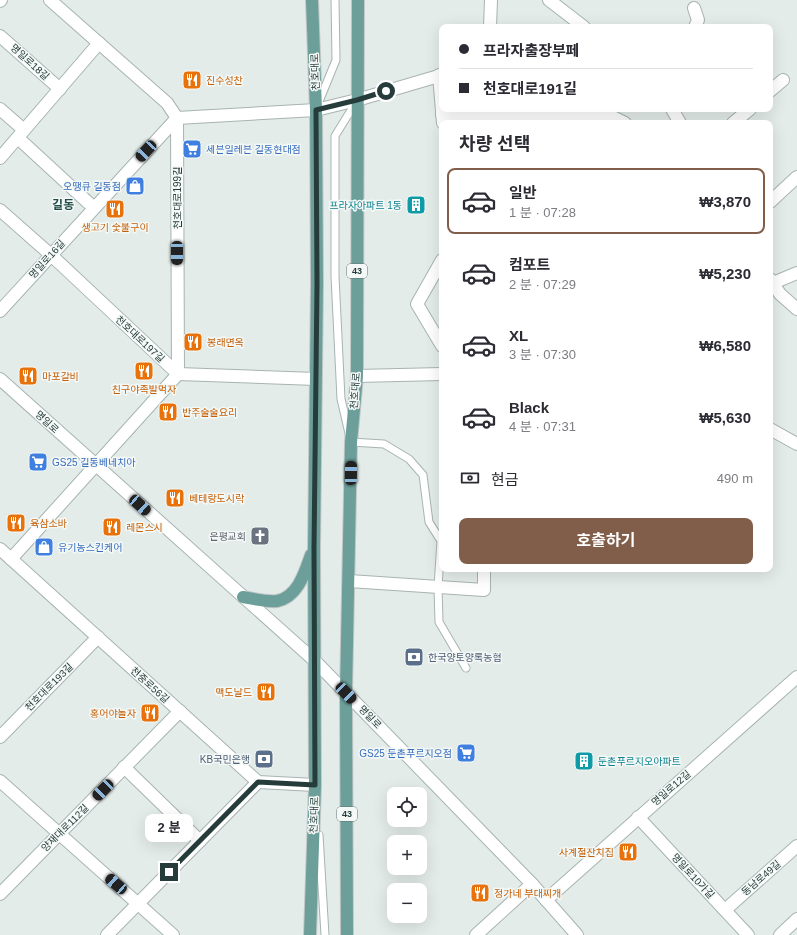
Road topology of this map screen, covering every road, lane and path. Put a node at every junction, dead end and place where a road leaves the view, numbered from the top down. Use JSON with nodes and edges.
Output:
{"nodes":[{"id":1,"x":50,"y":0,"type":"edge"},
{"id":2,"x":312,"y":0,"type":"edge"},
{"id":3,"x":335,"y":0,"type":"edge"},
{"id":4,"x":358,"y":0,"type":"edge"},
{"id":5,"x":491,"y":0,"type":"edge"},
{"id":6,"x":549,"y":0,"type":"edge"},
{"id":7,"x":694,"y":8,"type":"dead end"},
{"id":8,"x":490,"y":24,"type":"edge"},
{"id":9,"x":580,"y":24,"type":"edge"},
{"id":10,"x":696,"y":24,"type":"edge"},
{"id":11,"x":0,"y":36,"type":"edge"},
{"id":12,"x":99,"y":43,"type":"junction"},
{"id":13,"x":439,"y":76,"type":"edge"},
{"id":14,"x":783,"y":80,"type":"dead end"},
{"id":15,"x":773,"y":88,"type":"edge"},
{"id":16,"x":60,"y":89,"type":"junction"},
{"id":17,"x":357,"y":100,"type":"junction"},
{"id":18,"x":0,"y":109,"type":"edge"},
{"id":19,"x":316,"y":110,"type":"junction"},
{"id":20,"x":747,"y":112,"type":"edge"},
{"id":21,"x":177,"y":118,"type":"junction"},
{"id":22,"x":442,"y":118,"type":"edge"},
{"id":23,"x":619,"y":120,"type":"edge"},
{"id":24,"x":737,"y":120,"type":"edge"},
{"id":25,"x":21,"y":134,"type":"junction"},
{"id":26,"x":0,"y":158,"type":"edge"},
{"id":27,"x":797,"y":176,"type":"edge"},
{"id":28,"x":773,"y":199,"type":"edge"},
{"id":29,"x":94,"y":208,"type":"junction"},
{"id":30,"x":0,"y":210,"type":"edge"},
{"id":31,"x":51,"y":255,"type":"junction"},
{"id":32,"x":439,"y":265,"type":"edge"},
{"id":33,"x":797,"y":273,"type":"edge"},
{"id":34,"x":773,"y":280,"type":"edge"},
{"id":35,"x":773,"y":284,"type":"edge"},
{"id":36,"x":797,"y":309,"type":"edge"},
{"id":37,"x":0,"y":311,"type":"edge"},
{"id":38,"x":439,"y":341,"type":"edge"},
{"id":39,"x":178,"y":374,"type":"junction"},
{"id":40,"x":439,"y":374,"type":"edge"},
{"id":41,"x":357,"y":376,"type":"junction"},
{"id":42,"x":0,"y":379,"type":"edge"},
{"id":43,"x":316,"y":379,"type":"junction"},
{"id":44,"x":773,"y":431,"type":"edge"},
{"id":45,"x":351,"y":442,"type":"junction"},
{"id":46,"x":797,"y":444,"type":"edge"},
{"id":47,"x":95,"y":464,"type":"junction"},
{"id":48,"x":439,"y":538,"type":"edge"},
{"id":49,"x":0,"y":549,"type":"edge"},
{"id":50,"x":314,"y":549,"type":"junction"},
{"id":51,"x":11,"y":559,"type":"junction"},
{"id":52,"x":439,"y":572,"type":"edge"},
{"id":53,"x":484,"y":572,"type":"edge"},
{"id":54,"x":349,"y":581,"type":"junction"},
{"id":55,"x":438,"y":587,"type":"junction"},
{"id":56,"x":243,"y":597,"type":"junction"},
{"id":57,"x":98,"y":637,"type":"junction"},
{"id":58,"x":314,"y":660,"type":"junction"},
{"id":59,"x":466,"y":668,"type":"dead end"},
{"id":60,"x":797,"y":677,"type":"edge"},
{"id":61,"x":346,"y":693,"type":"junction"},
{"id":62,"x":180,"y":711,"type":"junction"},
{"id":63,"x":0,"y":736,"type":"edge"},
{"id":64,"x":124,"y":767,"type":"junction"},
{"id":65,"x":0,"y":781,"type":"edge"},
{"id":66,"x":258,"y":782,"type":"junction"},
{"id":67,"x":315,"y":785,"type":"junction"},
{"id":68,"x":638,"y":817,"type":"junction"},
{"id":69,"x":59,"y":834,"type":"junction"},
{"id":70,"x":200,"y":841,"type":"junction"},
{"id":71,"x":797,"y":846,"type":"edge"},
{"id":72,"x":532,"y":884,"type":"junction"},
{"id":73,"x":0,"y":894,"type":"edge"},
{"id":74,"x":546,"y":900,"type":"junction"},
{"id":75,"x":138,"y":904,"type":"junction"},
{"id":76,"x":725,"y":910,"type":"junction"},
{"id":77,"x":797,"y":920,"type":"edge"},
{"id":78,"x":108,"y":935,"type":"edge"},
{"id":79,"x":173,"y":935,"type":"edge"},
{"id":80,"x":310,"y":935,"type":"edge"},
{"id":81,"x":325,"y":935,"type":"edge"},
{"id":82,"x":347,"y":935,"type":"edge"},
{"id":83,"x":476,"y":935,"type":"edge"},
{"id":84,"x":578,"y":935,"type":"edge"},
{"id":85,"x":748,"y":935,"type":"edge"},
{"id":86,"x":780,"y":935,"type":"edge"}],
"edges":[{"from":1,"to":12,"type":"street"},
{"from":2,"to":19,"type":"main road","name":"천호대로"},
{"from":3,"to":19,"type":"lane"},
{"from":4,"to":17,"type":"main road","name":"천호대로","number":"43"},
{"from":5,"to":8,"type":"street"},
{"from":6,"to":9,"type":"street"},
{"from":7,"to":10,"type":"street"},
{"from":11,"to":16,"type":"street","name":"명일로18길"},
{"from":12,"to":16,"type":"street"},
{"from":12,"to":21,"type":"street"},
{"from":13,"to":17,"type":"street"},
{"from":14,"to":15,"type":"street"},
{"from":16,"to":25,"type":"street"},
{"from":17,"to":19,"type":"street"},
{"from":17,"to":41,"type":"main road","name":"천호대로","number":"43"},
{"from":17,"to":45,"type":"lane"},
{"from":18,"to":25,"type":"street"},
{"from":19,"to":21,"type":"street"},
{"from":19,"to":43,"type":"main road","name":"천호대로"},
{"from":20,"to":24,"type":"street"},
{"from":21,"to":29,"type":"street","name":"명일로16길"},
{"from":21,"to":39,"type":"street","name":"천호대로199길"},
{"from":22,"to":23,"type":"street"},
{"from":25,"to":26,"type":"street"},
{"from":25,"to":29,"type":"street"},
{"from":27,"to":28,"type":"street"},
{"from":29,"to":31,"type":"street","name":"명일로16길"},
{"from":30,"to":31,"type":"street","name":"천호대로197길"},
{"from":31,"to":37,"type":"street","name":"명일로16길"},
{"from":31,"to":39,"type":"street","name":"천호대로197길"},
{"from":32,"to":38,"type":"street"},
{"from":33,"to":34,"type":"street"},
{"from":35,"to":36,"type":"street"},
{"from":39,"to":43,"type":"street"},
{"from":39,"to":47,"type":"street"},
{"from":40,"to":41,"type":"street"},
{"from":41,"to":45,"type":"main road","name":"천호대로","number":"43"},
{"from":42,"to":47,"type":"street","name":"명일로"},
{"from":43,"to":50,"type":"main road","name":"천호대로"},
{"from":44,"to":46,"type":"street"},
{"from":45,"to":48,"type":"lane"},
{"from":45,"to":54,"type":"main road","name":"천호대로","number":"43"},
{"from":47,"to":51,"type":"street"},
{"from":47,"to":56,"type":"street","name":"명일로"},
{"from":49,"to":51,"type":"street","name":"천중로56길"},
{"from":50,"to":56,"type":"main road"},
{"from":50,"to":58,"type":"main road","name":"천호대로"},
{"from":51,"to":57,"type":"street","name":"천중로56길"},
{"from":52,"to":55,"type":"lane"},
{"from":53,"to":55,"type":"street"},
{"from":54,"to":55,"type":"street"},
{"from":54,"to":61,"type":"main road","name":"천호대로","number":"43"},
{"from":55,"to":59,"type":"lane"},
{"from":56,"to":58,"type":"street","name":"명일로"},
{"from":57,"to":62,"type":"street","name":"천중로56길"},
{"from":57,"to":63,"type":"street","name":"천호대로193길"},
{"from":58,"to":61,"type":"street","name":"명일로"},
{"from":58,"to":67,"type":"main road","name":"천호대로"},
{"from":60,"to":68,"type":"street","name":"명일로12길"},
{"from":61,"to":72,"type":"street","name":"명일로"},
{"from":61,"to":82,"type":"main road","name":"천호대로","number":"43"},
{"from":62,"to":64,"type":"street","name":"양재대로112길"},
{"from":62,"to":66,"type":"street","name":"천중로56길"},
{"from":64,"to":69,"type":"street","name":"양재대로112길"},
{"from":64,"to":70,"type":"street"},
{"from":65,"to":69,"type":"street"},
{"from":66,"to":67,"type":"street"},
{"from":66,"to":70,"type":"street"},
{"from":67,"to":80,"type":"main road","name":"천호대로"},
{"from":67,"to":81,"type":"lane"},
{"from":68,"to":74,"type":"street","name":"명일로12길"},
{"from":68,"to":76,"type":"street","name":"명일로10가길"},
{"from":69,"to":73,"type":"street","name":"양재대로112길"},
{"from":69,"to":75,"type":"street"},
{"from":70,"to":75,"type":"street"},
{"from":71,"to":76,"type":"street","name":"동남로49길"},
{"from":72,"to":74,"type":"street","name":"명일로"},
{"from":72,"to":83,"type":"street"},
{"from":74,"to":84,"type":"street","name":"명일로"},
{"from":75,"to":78,"type":"street"},
{"from":75,"to":79,"type":"street"},
{"from":76,"to":85,"type":"street","name":"명일로10가길"},
{"from":77,"to":86,"type":"street"}]}
